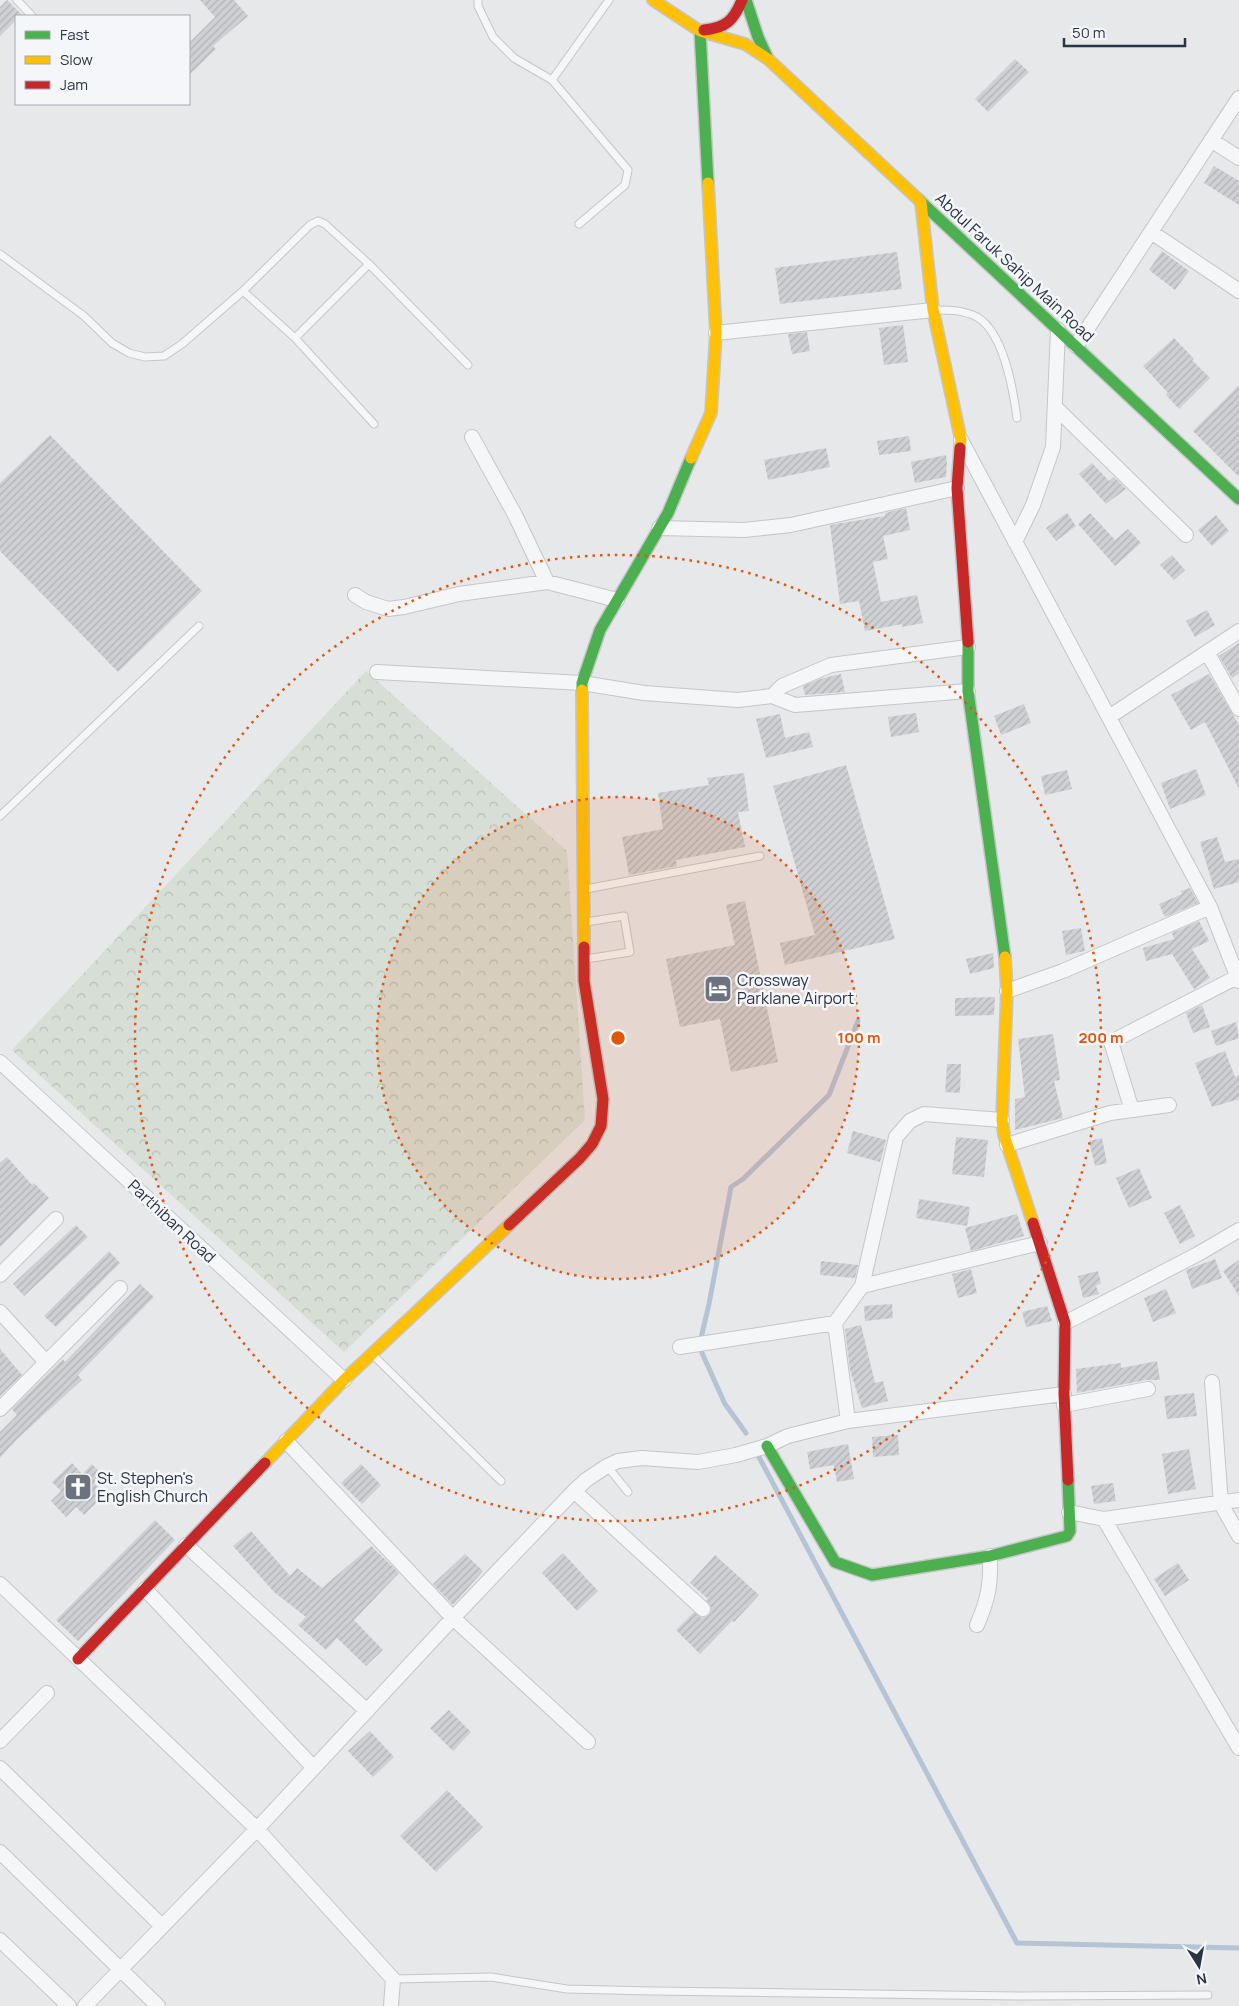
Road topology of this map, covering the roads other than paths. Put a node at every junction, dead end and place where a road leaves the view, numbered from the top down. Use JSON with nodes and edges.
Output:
{"nodes":[{"id":1,"x":17,"y":0,"type":"edge"},
{"id":2,"x":478,"y":0,"type":"edge"},
{"id":3,"x":609,"y":0,"type":"edge"},
{"id":4,"x":653,"y":0,"type":"edge"},
{"id":5,"x":742,"y":0,"type":"edge"},
{"id":6,"x":746,"y":0,"type":"edge"},
{"id":7,"x":31,"y":15,"type":"edge"},
{"id":8,"x":700,"y":31,"type":"junction"},
{"id":9,"x":768,"y":59,"type":"junction"},
{"id":10,"x":552,"y":80,"type":"junction"},
{"id":11,"x":1239,"y":98,"type":"edge"},
{"id":12,"x":1211,"y":140,"type":"junction"},
{"id":13,"x":1239,"y":158,"type":"edge"},
{"id":14,"x":921,"y":202,"type":"junction"},
{"id":15,"x":579,"y":224,"type":"dead end"},
{"id":16,"x":1151,"y":232,"type":"junction"},
{"id":17,"x":0,"y":254,"type":"edge"},
{"id":18,"x":369,"y":264,"type":"junction"},
{"id":19,"x":243,"y":290,"type":"junction"},
{"id":20,"x":1239,"y":291,"type":"edge"},
{"id":21,"x":932,"y":310,"type":"junction"},
{"id":22,"x":1058,"y":330,"type":"junction"},
{"id":23,"x":716,"y":333,"type":"junction"},
{"id":24,"x":295,"y":338,"type":"junction"},
{"id":25,"x":1076,"y":346,"type":"junction"},
{"id":26,"x":468,"y":365,"type":"dead end"},
{"id":27,"x":1055,"y":407,"type":"junction"},
{"id":28,"x":1018,"y":418,"type":"dead end"},
{"id":29,"x":374,"y":424,"type":"dead end"},
{"id":30,"x":472,"y":437,"type":"dead end"},
{"id":31,"x":961,"y":440,"type":"junction"},
{"id":32,"x":957,"y":488,"type":"junction"},
{"id":33,"x":1236,"y":492,"type":"edge"},
{"id":34,"x":659,"y":528,"type":"junction"},
{"id":35,"x":1186,"y":535,"type":"dead end"},
{"id":36,"x":1016,"y":542,"type":"junction"},
{"id":37,"x":547,"y":582,"type":"junction"},
{"id":38,"x":355,"y":595,"type":"dead end"},
{"id":39,"x":617,"y":600,"type":"junction"},
{"id":40,"x":198,"y":626,"type":"dead end"},
{"id":41,"x":1239,"y":631,"type":"edge"},
{"id":42,"x":968,"y":647,"type":"junction"},
{"id":43,"x":1207,"y":652,"type":"junction"},
{"id":44,"x":377,"y":672,"type":"dead end"},
{"id":45,"x":582,"y":683,"type":"junction"},
{"id":46,"x":968,"y":691,"type":"junction"},
{"id":47,"x":772,"y":696,"type":"junction"},
{"id":48,"x":1239,"y":709,"type":"edge"},
{"id":49,"x":1109,"y":717,"type":"junction"},
{"id":50,"x":0,"y":816,"type":"edge"},
{"id":51,"x":760,"y":856,"type":"dead end"},
{"id":52,"x":583,"y":890,"type":"junction"},
{"id":53,"x":1210,"y":907,"type":"junction"},
{"id":54,"x":584,"y":922,"type":"junction"},
{"id":55,"x":584,"y":960,"type":"junction"},
{"id":56,"x":1238,"y":979,"type":"edge"},
{"id":57,"x":1006,"y":991,"type":"junction"},
{"id":58,"x":0,"y":1062,"type":"edge"},
{"id":59,"x":1169,"y":1105,"type":"dead end"},
{"id":60,"x":1132,"y":1110,"type":"junction"},
{"id":61,"x":1002,"y":1120,"type":"junction"},
{"id":62,"x":1007,"y":1145,"type":"junction"},
{"id":63,"x":56,"y":1219,"type":"dead end"},
{"id":64,"x":1239,"y":1230,"type":"edge"},
{"id":65,"x":1040,"y":1243,"type":"junction"},
{"id":66,"x":0,"y":1275,"type":"edge"},
{"id":67,"x":862,"y":1286,"type":"junction"},
{"id":68,"x":120,"y":1288,"type":"dead end"},
{"id":69,"x":0,"y":1312,"type":"edge"},
{"id":70,"x":835,"y":1323,"type":"junction"},
{"id":71,"x":1064,"y":1323,"type":"junction"},
{"id":72,"x":680,"y":1347,"type":"dead end"},
{"id":73,"x":372,"y":1354,"type":"junction"},
{"id":74,"x":46,"y":1362,"type":"junction"},
{"id":75,"x":344,"y":1380,"type":"junction"},
{"id":76,"x":1212,"y":1382,"type":"dead end"},
{"id":77,"x":1148,"y":1389,"type":"dead end"},
{"id":78,"x":1064,"y":1400,"type":"junction"},
{"id":79,"x":0,"y":1409,"type":"edge"},
{"id":80,"x":848,"y":1421,"type":"junction"},
{"id":81,"x":286,"y":1441,"type":"junction"},
{"id":82,"x":767,"y":1446,"type":"junction"},
{"id":83,"x":607,"y":1466,"type":"junction"},
{"id":84,"x":501,"y":1481,"type":"dead end"},
{"id":85,"x":574,"y":1491,"type":"junction"},
{"id":86,"x":628,"y":1492,"type":"dead end"},
{"id":87,"x":1239,"y":1500,"type":"edge"},
{"id":88,"x":1221,"y":1504,"type":"junction"},
{"id":89,"x":1069,"y":1512,"type":"junction"},
{"id":90,"x":1104,"y":1519,"type":"junction"},
{"id":91,"x":1239,"y":1536,"type":"edge"},
{"id":92,"x":186,"y":1545,"type":"junction"},
{"id":93,"x":990,"y":1556,"type":"junction"},
{"id":94,"x":0,"y":1584,"type":"edge"},
{"id":95,"x":145,"y":1589,"type":"junction"},
{"id":96,"x":703,"y":1609,"type":"dead end"},
{"id":97,"x":453,"y":1618,"type":"junction"},
{"id":98,"x":977,"y":1625,"type":"dead end"},
{"id":99,"x":78,"y":1659,"type":"junction"},
{"id":100,"x":47,"y":1693,"type":"dead end"},
{"id":101,"x":367,"y":1711,"type":"junction"},
{"id":102,"x":0,"y":1741,"type":"edge"},
{"id":103,"x":588,"y":1742,"type":"dead end"},
{"id":104,"x":1239,"y":1748,"type":"edge"},
{"id":105,"x":0,"y":1768,"type":"edge"},
{"id":106,"x":314,"y":1768,"type":"junction"},
{"id":107,"x":257,"y":1829,"type":"junction"},
{"id":108,"x":0,"y":1852,"type":"edge"},
{"id":109,"x":162,"y":1926,"type":"junction"},
{"id":110,"x":0,"y":1940,"type":"edge"},
{"id":111,"x":120,"y":1970,"type":"junction"},
{"id":112,"x":393,"y":1979,"type":"junction"},
{"id":113,"x":1208,"y":1995,"type":"dead end"},
{"id":114,"x":68,"y":2006,"type":"edge"},
{"id":115,"x":85,"y":2006,"type":"edge"},
{"id":116,"x":158,"y":2006,"type":"edge"},
{"id":117,"x":390,"y":2006,"type":"edge"}],
"edges":[{"from":1,"to":7,"type":"lane"},
{"from":2,"to":10,"type":"lane"},
{"from":3,"to":10,"type":"lane"},
{"from":4,"to":8,"type":"street"},
{"from":5,"to":8,"type":"street"},
{"from":6,"to":9,"type":"street"},
{"from":8,"to":9,"type":"street"},
{"from":8,"to":23,"type":"street"},
{"from":9,"to":14,"type":"street","name":"Abdul Faruk Sahip Main Road"},
{"from":10,"to":15,"type":"lane"},
{"from":11,"to":12,"type":"street"},
{"from":12,"to":13,"type":"street"},
{"from":12,"to":16,"type":"street"},
{"from":14,"to":21,"type":"street"},
{"from":14,"to":22,"type":"street","name":"Abdul Faruk Sahip Main Road"},
{"from":16,"to":20,"type":"street"},
{"from":16,"to":25,"type":"street"},
{"from":17,"to":19,"type":"lane"},
{"from":18,"to":19,"type":"lane"},
{"from":18,"to":24,"type":"lane"},
{"from":18,"to":26,"type":"lane"},
{"from":19,"to":24,"type":"lane"},
{"from":21,"to":23,"type":"street"},
{"from":21,"to":28,"type":"lane"},
{"from":21,"to":31,"type":"street"},
{"from":22,"to":25,"type":"street","name":"Abdul Faruk Sahip Main Road"},
{"from":22,"to":27,"type":"street"},
{"from":23,"to":34,"type":"street"},
{"from":24,"to":29,"type":"lane"},
{"from":25,"to":33,"type":"street","name":"Abdul Faruk Sahip Main Road"},
{"from":27,"to":35,"type":"street"},
{"from":27,"to":36,"type":"street"},
{"from":30,"to":37,"type":"street"},
{"from":31,"to":32,"type":"street"},
{"from":31,"to":36,"type":"street"},
{"from":32,"to":34,"type":"street"},
{"from":32,"to":42,"type":"street"},
{"from":34,"to":39,"type":"street"},
{"from":36,"to":49,"type":"street"},
{"from":37,"to":38,"type":"street"},
{"from":37,"to":39,"type":"street"},
{"from":39,"to":45,"type":"street"},
{"from":40,"to":50,"type":"lane"},
{"from":41,"to":43,"type":"street"},
{"from":42,"to":46,"type":"street"},
{"from":42,"to":47,"type":"street"},
{"from":43,"to":48,"type":"street"},
{"from":43,"to":49,"type":"street"},
{"from":44,"to":45,"type":"street"},
{"from":45,"to":47,"type":"street"},
{"from":45,"to":52,"type":"street"},
{"from":46,"to":47,"type":"street"},
{"from":46,"to":57,"type":"street"},
{"from":49,"to":53,"type":"street"},
{"from":51,"to":52,"type":"lane"},
{"from":52,"to":54,"type":"street"},
{"from":53,"to":56,"type":"street"},
{"from":53,"to":57,"type":"street"},
{"from":54,"to":55,"type":"street"},
{"from":54,"to":55,"type":"lane"},
{"from":55,"to":73,"type":"street"},
{"from":56,"to":60,"type":"street"},
{"from":57,"to":61,"type":"street"},
{"from":58,"to":75,"type":"street","name":"Parthiban Road"},
{"from":59,"to":60,"type":"street"},
{"from":60,"to":62,"type":"street"},
{"from":61,"to":62,"type":"street"},
{"from":61,"to":67,"type":"street"},
{"from":62,"to":65,"type":"street"},
{"from":63,"to":66,"type":"street"},
{"from":64,"to":71,"type":"street"},
{"from":65,"to":67,"type":"street"},
{"from":65,"to":71,"type":"street"},
{"from":67,"to":70,"type":"street"},
{"from":68,"to":74,"type":"street"},
{"from":69,"to":74,"type":"street"},
{"from":70,"to":72,"type":"street"},
{"from":70,"to":80,"type":"street"},
{"from":71,"to":78,"type":"street"},
{"from":73,"to":75,"type":"street"},
{"from":73,"to":84,"type":"lane"},
{"from":74,"to":79,"type":"street"},
{"from":75,"to":81,"type":"street"},
{"from":76,"to":88,"type":"street"},
{"from":77,"to":78,"type":"street"},
{"from":78,"to":80,"type":"street"},
{"from":78,"to":89,"type":"street"},
{"from":80,"to":82,"type":"street"},
{"from":81,"to":92,"type":"street"},
{"from":81,"to":97,"type":"street"},
{"from":82,"to":83,"type":"street"},
{"from":82,"to":93,"type":"street"},
{"from":83,"to":85,"type":"street"},
{"from":83,"to":86,"type":"lane"},
{"from":85,"to":96,"type":"street"},
{"from":85,"to":97,"type":"street"},
{"from":87,"to":88,"type":"street"},
{"from":88,"to":90,"type":"street"},
{"from":88,"to":91,"type":"street"},
{"from":89,"to":90,"type":"street"},
{"from":89,"to":93,"type":"street"},
{"from":90,"to":104,"type":"street"},
{"from":92,"to":95,"type":"street"},
{"from":92,"to":101,"type":"street"},
{"from":93,"to":98,"type":"street"},
{"from":94,"to":99,"type":"street"},
{"from":95,"to":99,"type":"street"},
{"from":95,"to":106,"type":"street"},
{"from":97,"to":101,"type":"street"},
{"from":97,"to":103,"type":"street"},
{"from":99,"to":107,"type":"street"},
{"from":100,"to":102,"type":"street"},
{"from":101,"to":106,"type":"street"},
{"from":105,"to":109,"type":"street"},
{"from":106,"to":107,"type":"street"},
{"from":107,"to":109,"type":"street"},
{"from":107,"to":112,"type":"street"},
{"from":108,"to":111,"type":"street"},
{"from":109,"to":111,"type":"street"},
{"from":110,"to":114,"type":"street"},
{"from":111,"to":115,"type":"street"},
{"from":111,"to":116,"type":"street"},
{"from":112,"to":113,"type":"lane"},
{"from":112,"to":117,"type":"street"}]}
